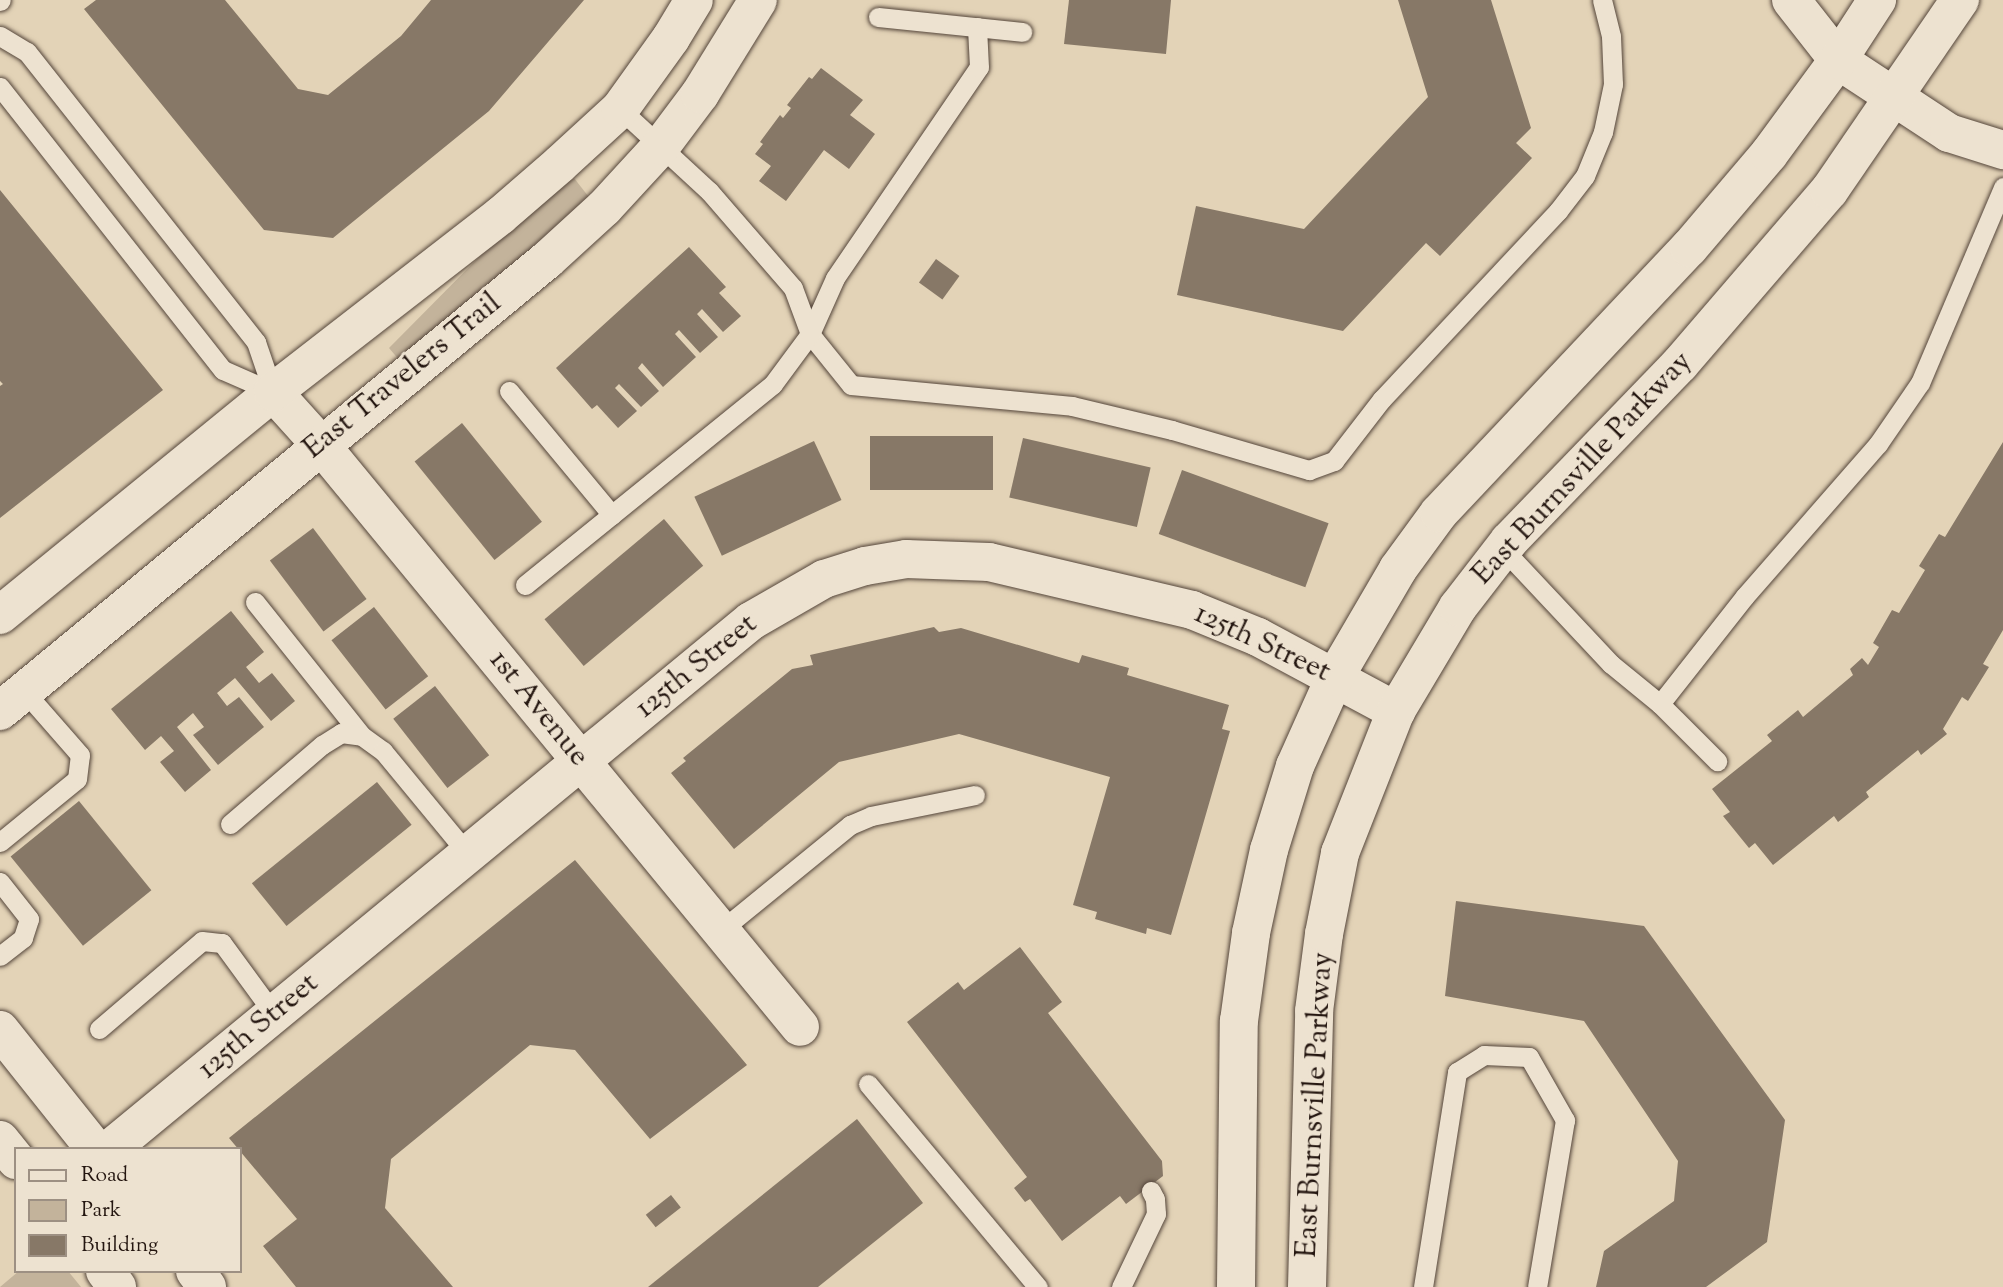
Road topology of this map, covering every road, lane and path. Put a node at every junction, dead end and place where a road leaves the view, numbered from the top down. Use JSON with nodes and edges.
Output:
{"nodes":[{"id":1,"x":694,"y":0,"type":"edge"},
{"id":2,"x":758,"y":0,"type":"edge"},
{"id":3,"x":1602,"y":0,"type":"edge"},
{"id":4,"x":1791,"y":0,"type":"edge"},
{"id":5,"x":1877,"y":0,"type":"edge"},
{"id":6,"x":1960,"y":0,"type":"edge"},
{"id":7,"x":878,"y":17,"type":"dead end"},
{"id":8,"x":977,"y":27,"type":"junction"},
{"id":9,"x":1022,"y":32,"type":"dead end"},
{"id":10,"x":0,"y":36,"type":"edge"},
{"id":11,"x":1838,"y":60,"type":"junction"},
{"id":12,"x":0,"y":87,"type":"edge"},
{"id":13,"x":1895,"y":98,"type":"junction"},
{"id":14,"x":620,"y":109,"type":"junction"},
{"id":15,"x":661,"y":146,"type":"junction"},
{"id":16,"x":2003,"y":150,"type":"edge"},
{"id":17,"x":2003,"y":187,"type":"edge"},
{"id":18,"x":810,"y":334,"type":"junction"},
{"id":19,"x":509,"y":391,"type":"dead end"},
{"id":20,"x":273,"y":393,"type":"junction"},
{"id":21,"x":320,"y":444,"type":"junction"},
{"id":22,"x":612,"y":515,"type":"junction"},
{"id":23,"x":1503,"y":550,"type":"junction"},
{"id":24,"x":525,"y":585,"type":"dead end"},
{"id":25,"x":255,"y":602,"type":"dead end"},
{"id":26,"x":0,"y":615,"type":"edge"},
{"id":27,"x":1335,"y":677,"type":"junction"},
{"id":28,"x":12,"y":701,"type":"edge"},
{"id":29,"x":1660,"y":704,"type":"junction"},
{"id":30,"x":1396,"y":711,"type":"junction"},
{"id":31,"x":362,"y":736,"type":"junction"},
{"id":32,"x":581,"y":761,"type":"junction"},
{"id":33,"x":1717,"y":761,"type":"dead end"},
{"id":34,"x":975,"y":795,"type":"dead end"},
{"id":35,"x":230,"y":824,"type":"dead end"},
{"id":36,"x":0,"y":842,"type":"edge"},
{"id":37,"x":468,"y":855,"type":"junction"},
{"id":38,"x":0,"y":881,"type":"edge"},
{"id":39,"x":720,"y":931,"type":"junction"},
{"id":40,"x":0,"y":956,"type":"edge"},
{"id":41,"x":274,"y":1014,"type":"junction"},
{"id":42,"x":800,"y":1027,"type":"dead end"},
{"id":43,"x":99,"y":1029,"type":"dead end"},
{"id":44,"x":0,"y":1030,"type":"edge"},
{"id":45,"x":867,"y":1084,"type":"dead end"},
{"id":46,"x":0,"y":1140,"type":"edge"},
{"id":47,"x":93,"y":1147,"type":"edge"},
{"id":48,"x":112,"y":1147,"type":"edge"},
{"id":49,"x":14,"y":1158,"type":"edge"},
{"id":50,"x":1151,"y":1191,"type":"dead end"},
{"id":51,"x":1038,"y":1287,"type":"edge"},
{"id":52,"x":1121,"y":1287,"type":"edge"},
{"id":53,"x":1236,"y":1287,"type":"edge"},
{"id":54,"x":1307,"y":1287,"type":"edge"},
{"id":55,"x":1423,"y":1287,"type":"edge"},
{"id":56,"x":1537,"y":1287,"type":"edge"}],
"edges":[{"from":1,"to":14,"type":"street"},
{"from":2,"to":15,"type":"street","name":"East Travelers Trail"},
{"from":3,"to":18,"type":"lane"},
{"from":4,"to":11,"type":"street"},
{"from":5,"to":11,"type":"street"},
{"from":6,"to":13,"type":"street","name":"East Burnsville Parkway"},
{"from":7,"to":8,"type":"lane"},
{"from":8,"to":9,"type":"lane"},
{"from":8,"to":18,"type":"lane"},
{"from":10,"to":20,"type":"lane"},
{"from":11,"to":13,"type":"street"},
{"from":11,"to":27,"type":"street"},
{"from":12,"to":20,"type":"lane"},
{"from":13,"to":16,"type":"street"},
{"from":13,"to":23,"type":"street","name":"East Burnsville Parkway"},
{"from":14,"to":15,"type":"lane"},
{"from":14,"to":20,"type":"street"},
{"from":15,"to":18,"type":"lane"},
{"from":15,"to":21,"type":"street","name":"East Travelers Trail"},
{"from":17,"to":29,"type":"lane"},
{"from":18,"to":22,"type":"lane"},
{"from":19,"to":22,"type":"lane"},
{"from":20,"to":21,"type":"street","name":"1st Avenue"},
{"from":20,"to":26,"type":"street"},
{"from":21,"to":28,"type":"street","name":"East Travelers Trail"},
{"from":21,"to":32,"type":"street","name":"1st Avenue"},
{"from":22,"to":24,"type":"lane"},
{"from":23,"to":29,"type":"lane"},
{"from":23,"to":30,"type":"street","name":"East Burnsville Parkway"},
{"from":25,"to":31,"type":"lane"},
{"from":27,"to":30,"type":"street","name":"125th Street"},
{"from":27,"to":32,"type":"street","name":"125th Street"},
{"from":27,"to":53,"type":"street"},
{"from":28,"to":36,"type":"lane"},
{"from":29,"to":33,"type":"lane"},
{"from":30,"to":54,"type":"street","name":"East Burnsville Parkway"},
{"from":31,"to":35,"type":"lane"},
{"from":31,"to":37,"type":"lane"},
{"from":32,"to":37,"type":"street","name":"125th Street"},
{"from":32,"to":39,"type":"street","name":"1st Avenue"},
{"from":34,"to":39,"type":"lane"},
{"from":37,"to":41,"type":"street","name":"125th Street"},
{"from":38,"to":40,"type":"lane"},
{"from":39,"to":42,"type":"street","name":"1st Avenue"},
{"from":41,"to":43,"type":"lane"},
{"from":41,"to":48,"type":"street","name":"125th Street"},
{"from":44,"to":47,"type":"street"},
{"from":45,"to":51,"type":"lane"},
{"from":46,"to":49,"type":"street"},
{"from":50,"to":52,"type":"lane"},
{"from":55,"to":56,"type":"lane"}]}
